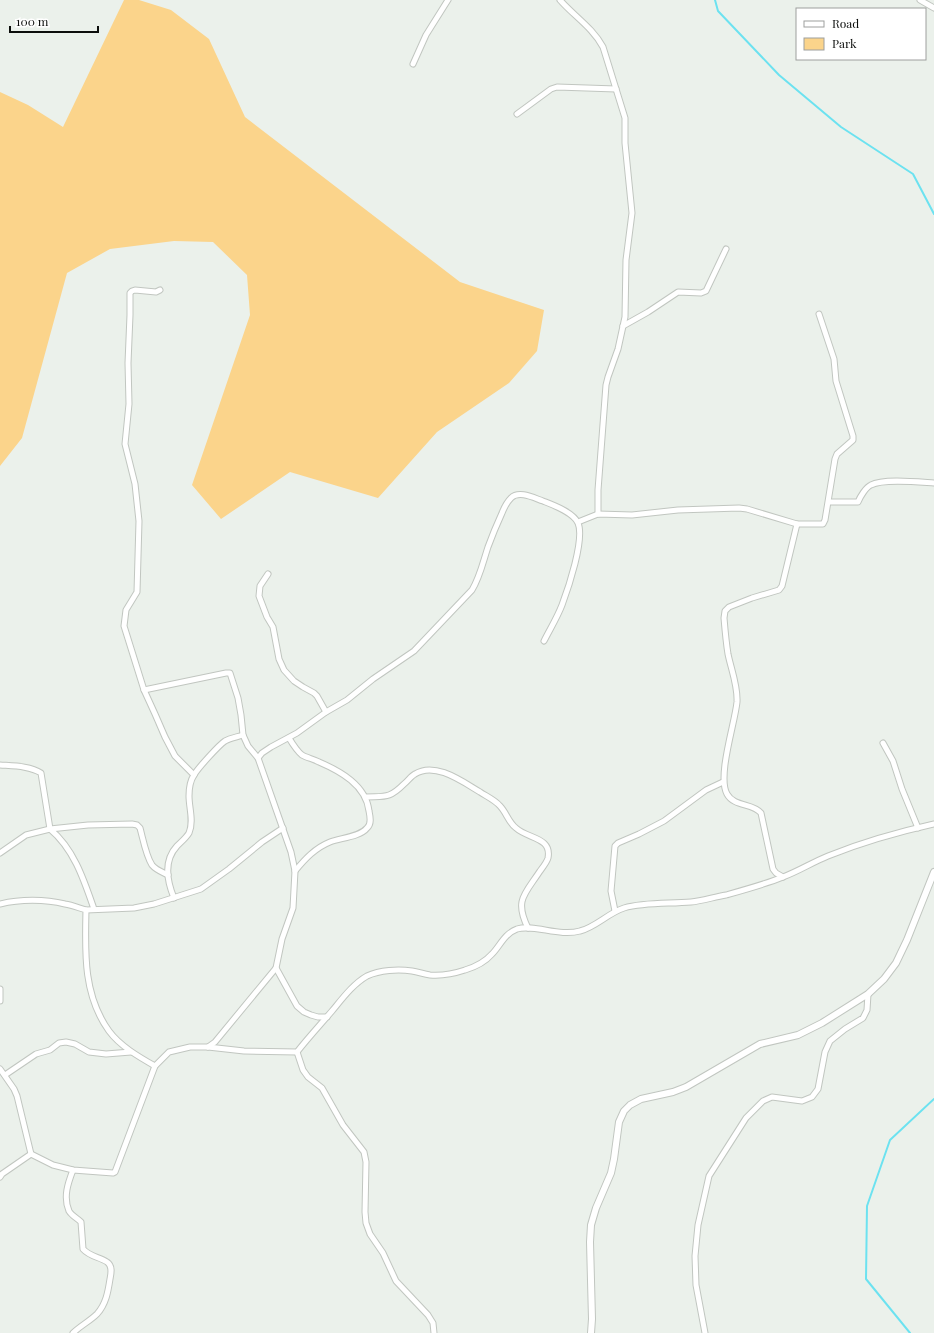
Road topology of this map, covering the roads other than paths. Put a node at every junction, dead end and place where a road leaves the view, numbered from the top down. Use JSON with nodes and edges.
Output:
{"nodes":[{"id":1,"x":448,"y":0,"type":"edge"},
{"id":2,"x":560,"y":0,"type":"edge"},
{"id":3,"x":920,"y":0,"type":"edge"},
{"id":4,"x":934,"y":8,"type":"edge"},
{"id":5,"x":413,"y":64,"type":"dead end"},
{"id":6,"x":616,"y":89,"type":"junction"},
{"id":7,"x":517,"y":114,"type":"dead end"},
{"id":8,"x":726,"y":249,"type":"dead end"},
{"id":9,"x":160,"y":290,"type":"dead end"},
{"id":10,"x":819,"y":314,"type":"dead end"},
{"id":11,"x":623,"y":326,"type":"junction"},
{"id":12,"x":934,"y":483,"type":"edge"},
{"id":13,"x":829,"y":502,"type":"junction"},
{"id":14,"x":598,"y":514,"type":"junction"},
{"id":15,"x":578,"y":522,"type":"junction"},
{"id":16,"x":797,"y":524,"type":"junction"},
{"id":17,"x":268,"y":574,"type":"dead end"},
{"id":18,"x":544,"y":641,"type":"dead end"},
{"id":19,"x":144,"y":690,"type":"junction"},
{"id":20,"x":326,"y":712,"type":"junction"},
{"id":21,"x":243,"y":735,"type":"junction"},
{"id":22,"x":289,"y":738,"type":"junction"},
{"id":23,"x":883,"y":743,"type":"dead end"},
{"id":24,"x":258,"y":758,"type":"junction"},
{"id":25,"x":0,"y":765,"type":"edge"},
{"id":26,"x":194,"y":775,"type":"junction"},
{"id":27,"x":723,"y":782,"type":"junction"},
{"id":28,"x":366,"y":797,"type":"junction"},
{"id":29,"x":934,"y":824,"type":"edge"},
{"id":30,"x":283,"y":828,"type":"junction"},
{"id":31,"x":918,"y":828,"type":"junction"},
{"id":32,"x":50,"y":829,"type":"junction"},
{"id":33,"x":0,"y":852,"type":"edge"},
{"id":34,"x":295,"y":871,"type":"junction"},
{"id":35,"x":934,"y":872,"type":"edge"},
{"id":36,"x":168,"y":875,"type":"junction"},
{"id":37,"x":783,"y":877,"type":"junction"},
{"id":38,"x":174,"y":898,"type":"junction"},
{"id":39,"x":0,"y":904,"type":"edge"},
{"id":40,"x":94,"y":909,"type":"junction"},
{"id":41,"x":86,"y":910,"type":"junction"},
{"id":42,"x":615,"y":911,"type":"junction"},
{"id":43,"x":528,"y":928,"type":"junction"},
{"id":44,"x":276,"y":968,"type":"junction"},
{"id":45,"x":0,"y":989,"type":"edge"},
{"id":46,"x":868,"y":994,"type":"junction"},
{"id":47,"x":0,"y":1001,"type":"edge"},
{"id":48,"x":327,"y":1017,"type":"junction"},
{"id":49,"x":208,"y":1047,"type":"junction"},
{"id":50,"x":131,"y":1052,"type":"junction"},
{"id":51,"x":297,"y":1052,"type":"junction"},
{"id":52,"x":155,"y":1066,"type":"junction"},
{"id":53,"x":0,"y":1068,"type":"edge"},
{"id":54,"x":5,"y":1075,"type":"junction"},
{"id":55,"x":31,"y":1154,"type":"junction"},
{"id":56,"x":73,"y":1170,"type":"junction"},
{"id":57,"x":0,"y":1178,"type":"edge"},
{"id":58,"x":73,"y":1333,"type":"edge"},
{"id":59,"x":434,"y":1333,"type":"edge"},
{"id":60,"x":591,"y":1333,"type":"edge"},
{"id":61,"x":705,"y":1333,"type":"edge"}],
"edges":[{"from":1,"to":5,"type":"street"},
{"from":2,"to":6,"type":"street"},
{"from":3,"to":4,"type":"street"},
{"from":6,"to":7,"type":"street"},
{"from":6,"to":11,"type":"street"},
{"from":8,"to":11,"type":"street"},
{"from":9,"to":19,"type":"street"},
{"from":10,"to":13,"type":"street"},
{"from":11,"to":14,"type":"street"},
{"from":12,"to":13,"type":"street"},
{"from":13,"to":16,"type":"street"},
{"from":14,"to":15,"type":"street"},
{"from":14,"to":16,"type":"street"},
{"from":15,"to":18,"type":"street"},
{"from":15,"to":20,"type":"street"},
{"from":16,"to":27,"type":"street"},
{"from":17,"to":20,"type":"street"},
{"from":19,"to":21,"type":"street"},
{"from":19,"to":26,"type":"street"},
{"from":20,"to":22,"type":"street"},
{"from":21,"to":24,"type":"street"},
{"from":21,"to":26,"type":"street"},
{"from":22,"to":24,"type":"street"},
{"from":22,"to":28,"type":"street"},
{"from":23,"to":31,"type":"street"},
{"from":24,"to":30,"type":"street"},
{"from":25,"to":32,"type":"street"},
{"from":26,"to":36,"type":"street"},
{"from":27,"to":37,"type":"street"},
{"from":27,"to":42,"type":"street"},
{"from":28,"to":34,"type":"street"},
{"from":28,"to":43,"type":"street"},
{"from":29,"to":31,"type":"street"},
{"from":30,"to":34,"type":"street"},
{"from":30,"to":38,"type":"street"},
{"from":31,"to":37,"type":"street"},
{"from":32,"to":33,"type":"street"},
{"from":32,"to":36,"type":"street"},
{"from":32,"to":40,"type":"street"},
{"from":34,"to":44,"type":"street"},
{"from":35,"to":46,"type":"street"},
{"from":36,"to":38,"type":"street"},
{"from":37,"to":42,"type":"street"},
{"from":38,"to":40,"type":"street"},
{"from":39,"to":41,"type":"street"},
{"from":40,"to":41,"type":"street"},
{"from":41,"to":50,"type":"street"},
{"from":42,"to":43,"type":"street"},
{"from":43,"to":48,"type":"street"},
{"from":44,"to":48,"type":"street"},
{"from":44,"to":49,"type":"street"},
{"from":45,"to":47,"type":"street"},
{"from":46,"to":60,"type":"street"},
{"from":46,"to":61,"type":"street"},
{"from":48,"to":51,"type":"street"},
{"from":49,"to":51,"type":"street"},
{"from":49,"to":52,"type":"street"},
{"from":50,"to":52,"type":"street"},
{"from":50,"to":54,"type":"street"},
{"from":51,"to":59,"type":"street"},
{"from":52,"to":56,"type":"street"},
{"from":53,"to":54,"type":"street"},
{"from":54,"to":55,"type":"street"},
{"from":55,"to":56,"type":"street"},
{"from":55,"to":57,"type":"street"},
{"from":56,"to":58,"type":"street"}]}
